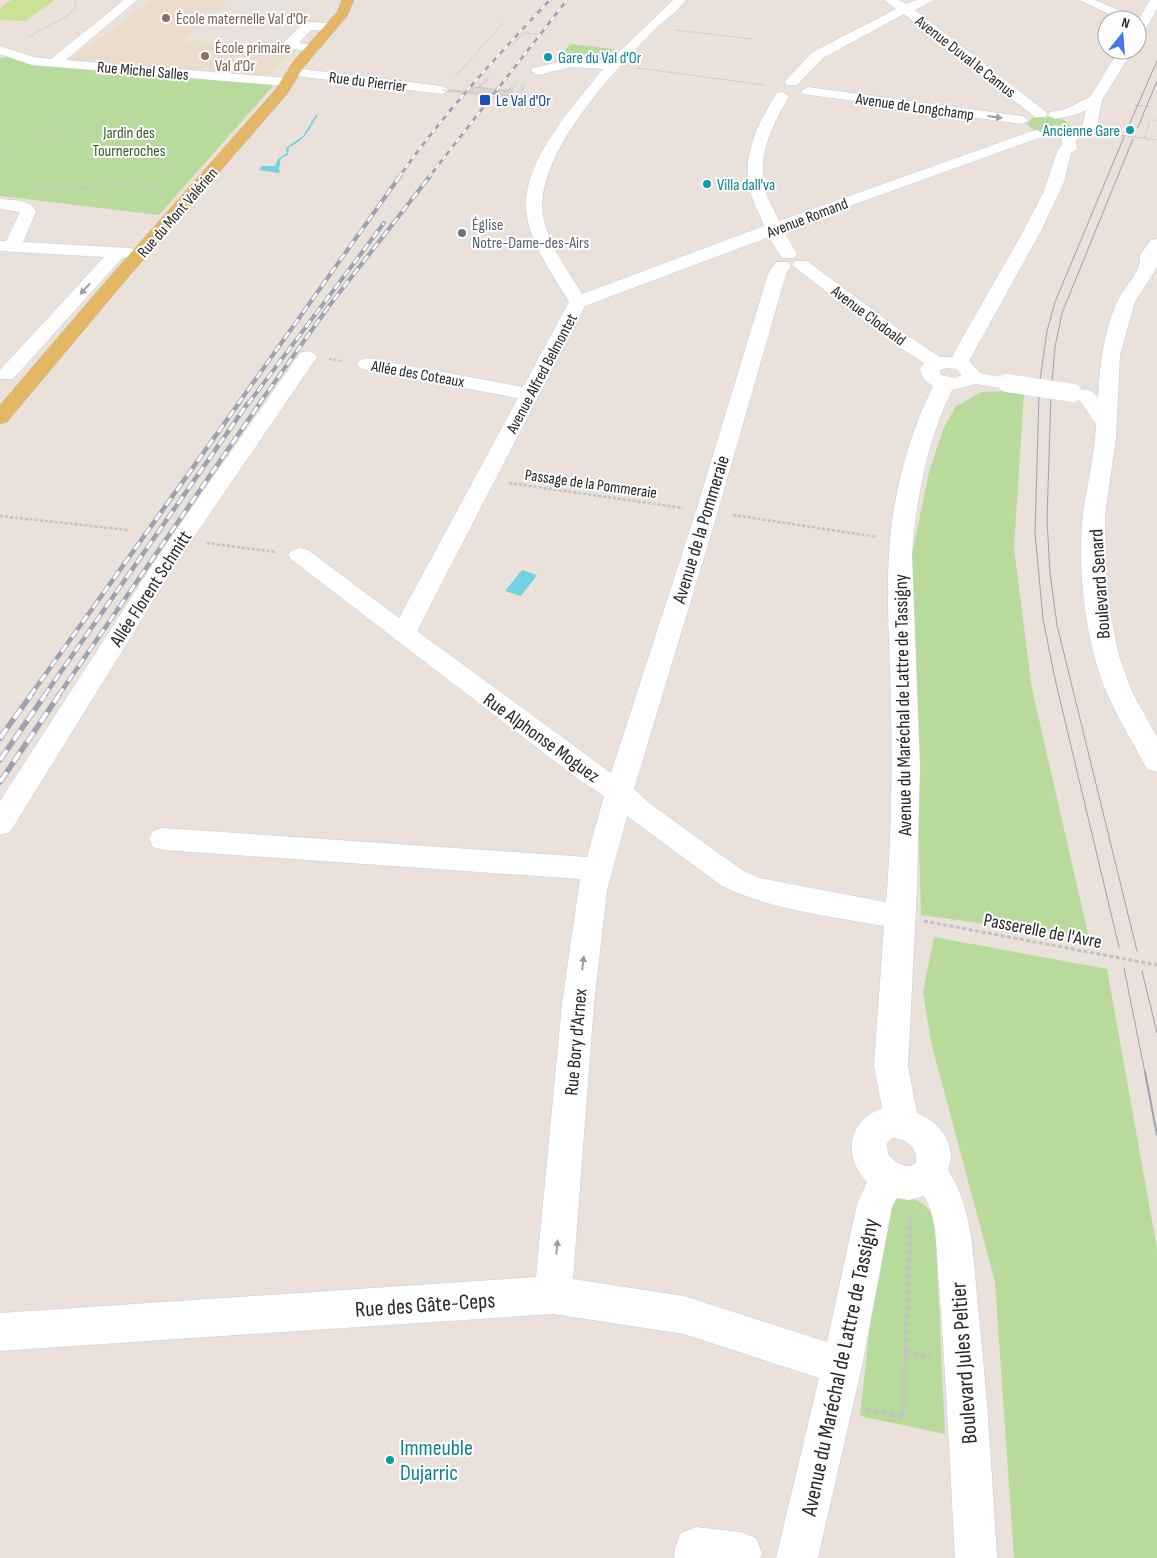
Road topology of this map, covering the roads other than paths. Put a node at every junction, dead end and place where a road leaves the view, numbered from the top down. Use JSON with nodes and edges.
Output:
{"nodes":[{"id":1,"x":131,"y":0,"type":"edge"},
{"id":2,"x":348,"y":0,"type":"edge"},
{"id":3,"x":680,"y":0,"type":"edge"},
{"id":4,"x":890,"y":0,"type":"edge"},
{"id":5,"x":928,"y":0,"type":"edge"},
{"id":6,"x":1085,"y":0,"type":"edge"},
{"id":7,"x":1156,"y":0,"type":"edge"},
{"id":8,"x":905,"y":9,"type":"junction"},
{"id":9,"x":1107,"y":10,"type":"edge"},
{"id":10,"x":1147,"y":12,"type":"edge"},
{"id":11,"x":331,"y":27,"type":"junction"},
{"id":12,"x":312,"y":49,"type":"junction"},
{"id":13,"x":0,"y":50,"type":"edge"},
{"id":14,"x":7,"y":56,"type":"edge"},
{"id":15,"x":1120,"y":60,"type":"edge"},
{"id":16,"x":54,"y":63,"type":"junction"},
{"id":17,"x":613,"y":65,"type":"junction"},
{"id":18,"x":538,"y":71,"type":"dead end"},
{"id":19,"x":290,"y":77,"type":"junction"},
{"id":20,"x":780,"y":86,"type":"junction"},
{"id":21,"x":442,"y":90,"type":"road end"},
{"id":22,"x":1094,"y":105,"type":"junction"},
{"id":23,"x":1040,"y":114,"type":"junction"},
{"id":24,"x":1056,"y":115,"type":"junction"},
{"id":25,"x":1022,"y":120,"type":"junction"},
{"id":26,"x":1077,"y":130,"type":"junction"},
{"id":27,"x":1037,"y":134,"type":"junction"},
{"id":28,"x":1056,"y":136,"type":"junction"},
{"id":29,"x":1064,"y":150,"type":"junction"},
{"id":30,"x":0,"y":204,"type":"edge"},
{"id":31,"x":772,"y":229,"type":"junction"},
{"id":32,"x":1157,"y":244,"type":"edge"},
{"id":33,"x":6,"y":247,"type":"edge"},
{"id":34,"x":118,"y":252,"type":"junction"},
{"id":35,"x":141,"y":254,"type":"junction"},
{"id":36,"x":790,"y":262,"type":"junction"},
{"id":37,"x":1153,"y":266,"type":"edge"},
{"id":38,"x":578,"y":302,"type":"junction"},
{"id":39,"x":306,"y":356,"type":"road end"},
{"id":40,"x":936,"y":363,"type":"junction"},
{"id":41,"x":368,"y":364,"type":"road end"},
{"id":42,"x":958,"y":364,"type":"junction"},
{"id":43,"x":35,"y":377,"type":"junction"},
{"id":44,"x":972,"y":377,"type":"junction"},
{"id":45,"x":945,"y":383,"type":"junction"},
{"id":46,"x":530,"y":394,"type":"junction"},
{"id":47,"x":1080,"y":394,"type":"junction"},
{"id":48,"x":1108,"y":399,"type":"junction"},
{"id":49,"x":0,"y":418,"type":"edge"},
{"id":50,"x":1107,"y":424,"type":"junction"},
{"id":51,"x":300,"y":555,"type":"road end"},
{"id":52,"x":403,"y":634,"type":"junction"},
{"id":53,"x":1157,"y":762,"type":"edge"},
{"id":54,"x":620,"y":793,"type":"junction"},
{"id":55,"x":0,"y":824,"type":"edge"},
{"id":56,"x":163,"y":839,"type":"dead end"},
{"id":57,"x":597,"y":869,"type":"junction"},
{"id":58,"x":912,"y":919,"type":"junction"},
{"id":59,"x":902,"y":1122,"type":"junction"},
{"id":60,"x":930,"y":1173,"type":"junction"},
{"id":61,"x":888,"y":1179,"type":"junction"},
{"id":62,"x":553,"y":1295,"type":"junction"},
{"id":63,"x":0,"y":1332,"type":"edge"},
{"id":64,"x":842,"y":1366,"type":"junction"},
{"id":65,"x":741,"y":1553,"type":"dead end"},
{"id":66,"x":695,"y":1558,"type":"edge"},
{"id":67,"x":797,"y":1558,"type":"edge"},
{"id":68,"x":976,"y":1558,"type":"edge"}],
"edges":[{"from":1,"to":16,"type":"street"},
{"from":2,"to":11,"type":"main road","name":"Rue du Mont Valérien"},
{"from":3,"to":17,"type":"street","name":"Avenue Alfred Belmontet"},
{"from":4,"to":8,"type":"street","name":"Avenue Duval le Camus"},
{"from":5,"to":8,"type":"street","name":"Avenue Clodoald"},
{"from":6,"to":9,"type":"street"},
{"from":7,"to":10,"type":"street"},
{"from":8,"to":20,"type":"street","name":"Avenue Clodoald"},
{"from":8,"to":23,"type":"street","name":"Avenue Duval le Camus"},
{"from":11,"to":12,"type":"main road","name":"Rue du Mont Valérien"},
{"from":11,"to":12,"type":"street"},
{"from":12,"to":19,"type":"main road","name":"Rue du Mont Valérien"},
{"from":13,"to":14,"type":"street","name":"Rue Michel Salles"},
{"from":14,"to":16,"type":"street","name":"Rue Michel Salles"},
{"from":15,"to":22,"type":"street"},
{"from":16,"to":19,"type":"street","name":"Rue Michel Salles"},
{"from":17,"to":18,"type":"street"},
{"from":17,"to":38,"type":"street","name":"Avenue Alfred Belmontet"},
{"from":19,"to":21,"type":"street","name":"Rue du Pierrier"},
{"from":19,"to":35,"type":"main road","name":"Rue du Mont Valérien"},
{"from":20,"to":25,"type":"street","name":"Avenue de Longchamp","one_way":true},
{"from":20,"to":31,"type":"street","name":"Avenue Clodoald"},
{"from":22,"to":24,"type":"street"},
{"from":22,"to":26,"type":"street"},
{"from":23,"to":24,"type":"street"},
{"from":23,"to":25,"type":"street"},
{"from":24,"to":26,"type":"street"},
{"from":25,"to":27,"type":"street"},
{"from":26,"to":28,"type":"street"},
{"from":26,"to":29,"type":"street"},
{"from":27,"to":28,"type":"street"},
{"from":27,"to":31,"type":"street","name":"Avenue Romand"},
{"from":28,"to":29,"type":"street"},
{"from":29,"to":42,"type":"street"},
{"from":30,"to":33,"type":"street"},
{"from":31,"to":36,"type":"street","name":"Avenue Clodoald"},
{"from":31,"to":38,"type":"street","name":"Avenue Romand"},
{"from":32,"to":37,"type":"street","name":"Boulevard Senard"},
{"from":33,"to":34,"type":"street"},
{"from":34,"to":35,"type":"street"},
{"from":34,"to":43,"type":"street","one_way":true},
{"from":35,"to":43,"type":"main road","name":"Rue du Mont Valérien"},
{"from":36,"to":40,"type":"street","name":"Avenue Clodoald"},
{"from":36,"to":54,"type":"street","name":"Avenue de la Pommeraie"},
{"from":37,"to":48,"type":"street","name":"Boulevard Senard"},
{"from":38,"to":46,"type":"street","name":"Avenue Alfred Belmontet"},
{"from":39,"to":55,"type":"street","name":"Allée Florent Schmitt"},
{"from":40,"to":42,"type":"street"},
{"from":40,"to":45,"type":"street"},
{"from":41,"to":46,"type":"street","name":"Allée des Coteaux"},
{"from":42,"to":44,"type":"street"},
{"from":43,"to":49,"type":"main road","name":"Rue du Mont Valérien"},
{"from":44,"to":45,"type":"street"},
{"from":44,"to":47,"type":"street","bridge":true},
{"from":45,"to":58,"type":"street","name":"Avenue du Maréchal de Lattre de Tassigny"},
{"from":46,"to":52,"type":"street","name":"Avenue Alfred Belmontet"},
{"from":47,"to":48,"type":"street"},
{"from":47,"to":50,"type":"street"},
{"from":48,"to":50,"type":"street","name":"Boulevard Senard"},
{"from":50,"to":53,"type":"street","name":"Boulevard Senard"},
{"from":51,"to":52,"type":"street","name":"Rue Alphonse Moguez"},
{"from":52,"to":54,"type":"street","name":"Rue Alphonse Moguez"},
{"from":54,"to":57,"type":"street","name":"Rue Bory d'Arnex"},
{"from":54,"to":58,"type":"street","name":"Rue Alphonse Moguez"},
{"from":56,"to":57,"type":"street"},
{"from":62,"to":57,"type":"street","name":"Rue Bory d'Arnex","one_way":true},
{"from":58,"to":59,"type":"street","name":"Avenue du Maréchal de Lattre de Tassigny"},
{"from":59,"to":60,"type":"street"},
{"from":59,"to":61,"type":"street"},
{"from":60,"to":61,"type":"street"},
{"from":60,"to":68,"type":"street","name":"Boulevard Jules Peltier"},
{"from":61,"to":64,"type":"street","name":"Avenue du Maréchal de Lattre de Tassigny"},
{"from":62,"to":63,"type":"street","name":"Rue des Gâte-Ceps"},
{"from":62,"to":64,"type":"street","name":"Rue des Gâte-Ceps"},
{"from":64,"to":67,"type":"street","name":"Avenue du Maréchal de Lattre de Tassigny"},
{"from":65,"to":66,"type":"street"}]}
